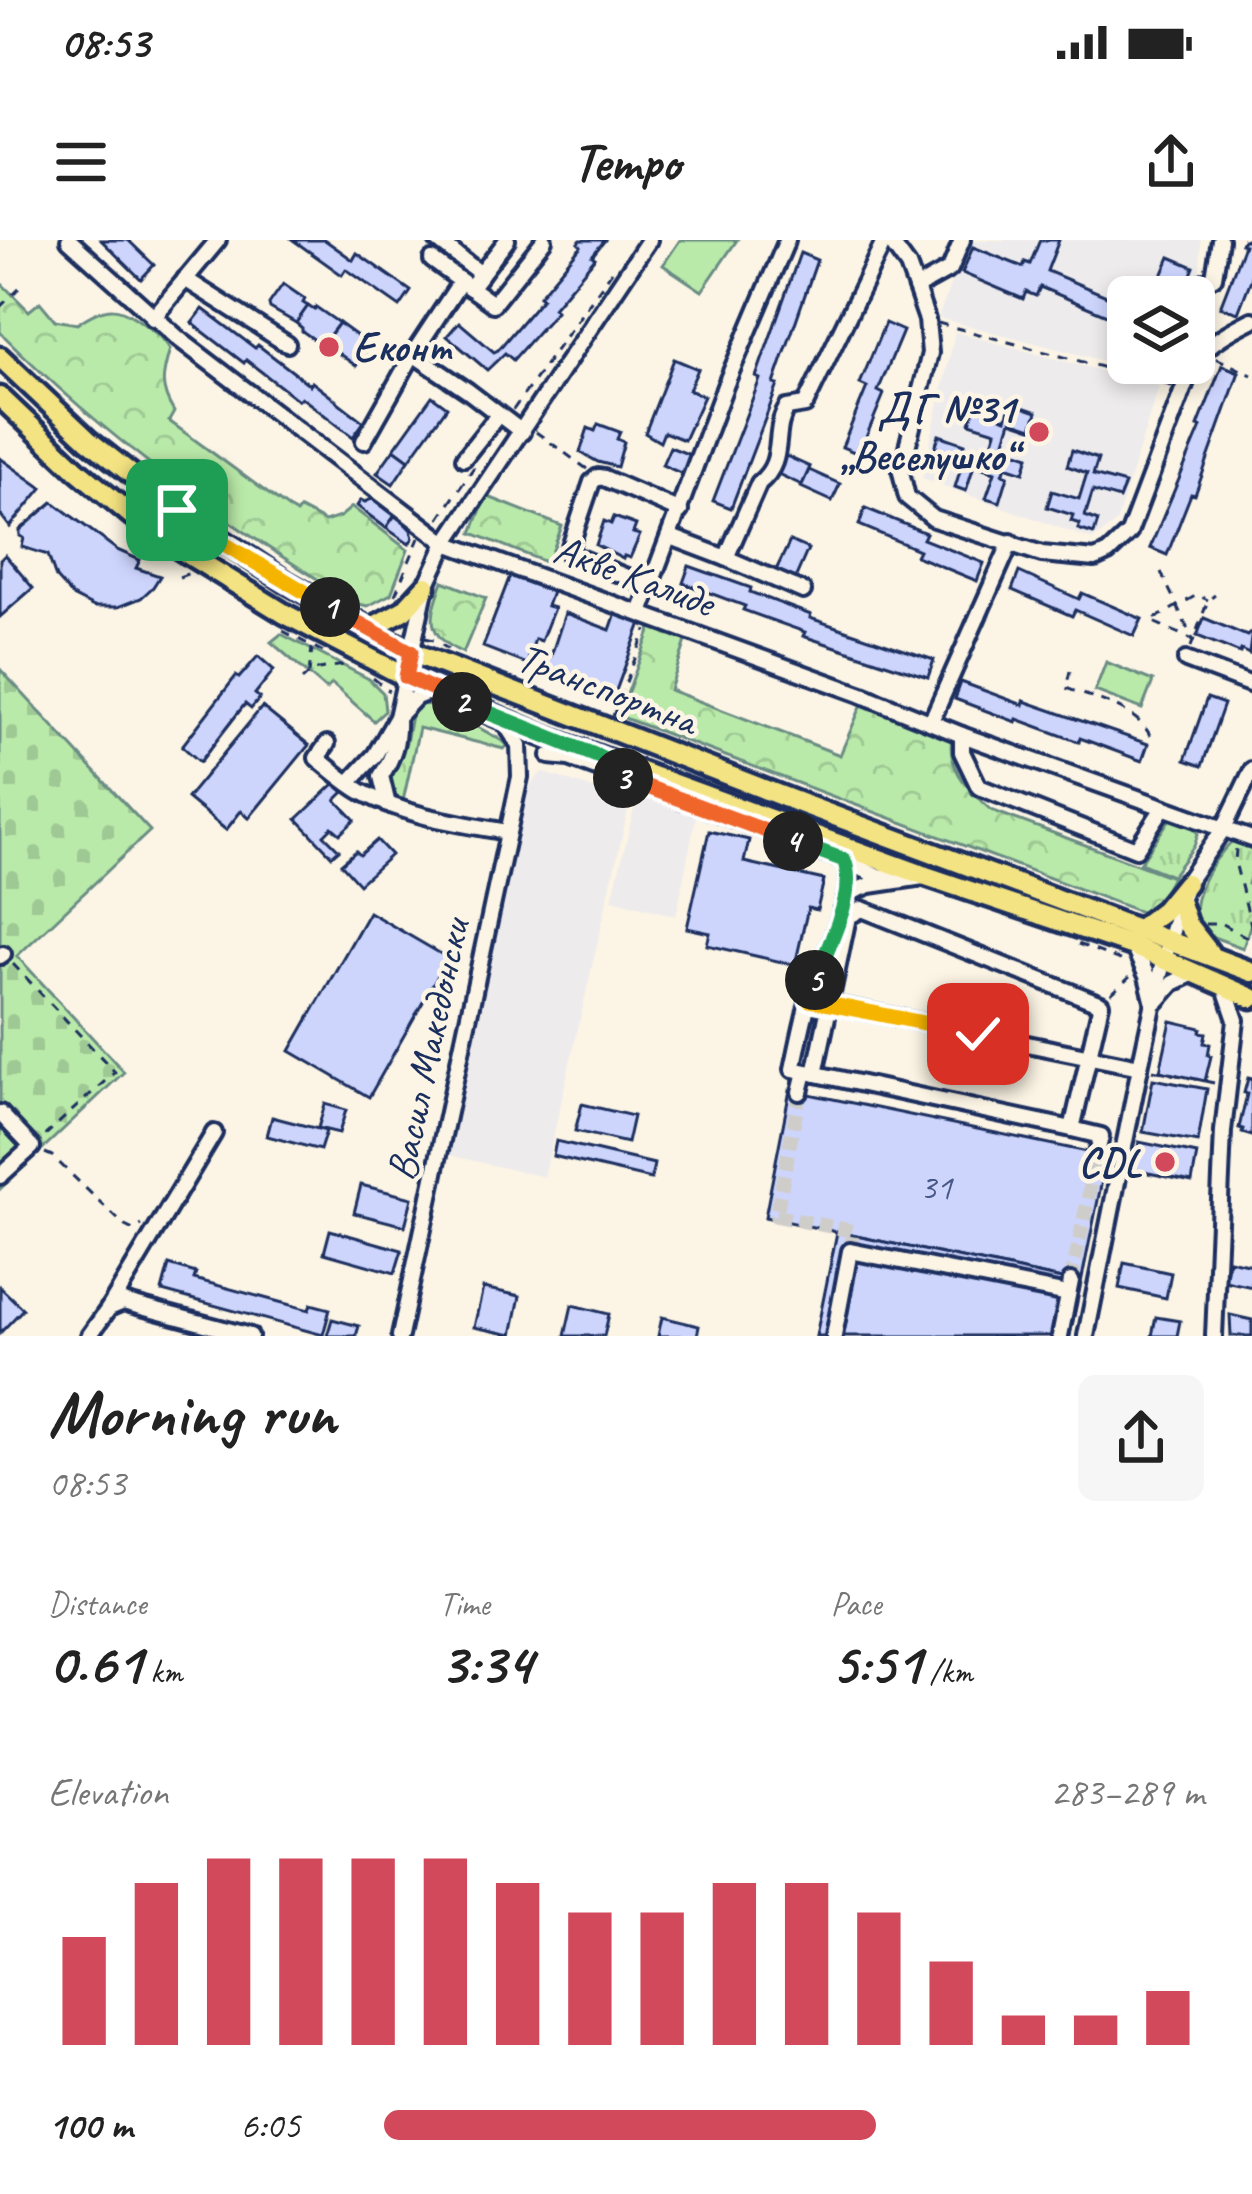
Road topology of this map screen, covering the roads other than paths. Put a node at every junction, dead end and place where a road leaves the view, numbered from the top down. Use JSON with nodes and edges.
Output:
{"nodes":[{"id":1,"x":69,"y":240,"type":"edge"},
{"id":2,"x":218,"y":240,"type":"edge"},
{"id":3,"x":437,"y":240,"type":"edge"},
{"id":4,"x":507,"y":240,"type":"edge"},
{"id":5,"x":544,"y":240,"type":"edge"},
{"id":6,"x":649,"y":240,"type":"edge"},
{"id":7,"x":787,"y":240,"type":"edge"},
{"id":8,"x":887,"y":240,"type":"edge"},
{"id":9,"x":962,"y":240,"type":"edge"},
{"id":10,"x":1220,"y":240,"type":"edge"},
{"id":11,"x":432,"y":260,"type":"dead end"},
{"id":12,"x":481,"y":274,"type":"junction"},
{"id":13,"x":1214,"y":276,"type":"edge"},
{"id":14,"x":185,"y":279,"type":"junction"},
{"id":15,"x":465,"y":284,"type":"junction"},
{"id":16,"x":916,"y":288,"type":"junction"},
{"id":17,"x":153,"y":318,"type":"junction"},
{"id":18,"x":1252,"y":320,"type":"edge"},
{"id":19,"x":1215,"y":341,"type":"edge"},
{"id":20,"x":287,"y":344,"type":"dead end"},
{"id":21,"x":412,"y":355,"type":"junction"},
{"id":22,"x":0,"y":357,"type":"edge"},
{"id":23,"x":1186,"y":384,"type":"edge"},
{"id":24,"x":0,"y":397,"type":"edge"},
{"id":25,"x":498,"y":415,"type":"junction"},
{"id":26,"x":524,"y":428,"type":"junction"},
{"id":27,"x":364,"y":441,"type":"dead end"},
{"id":28,"x":464,"y":458,"type":"dead end"},
{"id":29,"x":680,"y":511,"type":"junction"},
{"id":30,"x":671,"y":537,"type":"junction"},
{"id":31,"x":1011,"y":542,"type":"junction"},
{"id":32,"x":446,"y":543,"type":"junction"},
{"id":33,"x":726,"y":558,"type":"junction"},
{"id":34,"x":426,"y":586,"type":"junction"},
{"id":35,"x":651,"y":587,"type":"junction"},
{"id":36,"x":802,"y":591,"type":"dead end"},
{"id":37,"x":645,"y":615,"type":"junction"},
{"id":38,"x":369,"y":629,"type":"junction"},
{"id":39,"x":413,"y":644,"type":"junction"},
{"id":40,"x":1186,"y":660,"type":"road end"},
{"id":41,"x":406,"y":677,"type":"junction"},
{"id":42,"x":1252,"y":685,"type":"edge"},
{"id":43,"x":433,"y":689,"type":"junction"},
{"id":44,"x":397,"y":717,"type":"junction"},
{"id":45,"x":503,"y":720,"type":"junction"},
{"id":46,"x":931,"y":722,"type":"junction"},
{"id":47,"x":962,"y":735,"type":"junction"},
{"id":48,"x":326,"y":744,"type":"dead end"},
{"id":49,"x":577,"y":749,"type":"junction"},
{"id":50,"x":550,"y":756,"type":"junction"},
{"id":51,"x":612,"y":768,"type":"junction"},
{"id":52,"x":1252,"y":770,"type":"edge"},
{"id":53,"x":381,"y":776,"type":"junction"},
{"id":54,"x":520,"y":777,"type":"junction"},
{"id":55,"x":354,"y":787,"type":"junction"},
{"id":56,"x":388,"y":805,"type":"junction"},
{"id":57,"x":1163,"y":808,"type":"junction"},
{"id":58,"x":1224,"y":828,"type":"junction"},
{"id":59,"x":508,"y":832,"type":"junction"},
{"id":60,"x":1247,"y":837,"type":"edge"},
{"id":61,"x":844,"y":860,"type":"junction"},
{"id":62,"x":926,"y":876,"type":"junction"},
{"id":63,"x":901,"y":879,"type":"junction"},
{"id":64,"x":1186,"y":883,"type":"junction"},
{"id":65,"x":847,"y":895,"type":"junction"},
{"id":66,"x":1180,"y":903,"type":"junction"},
{"id":67,"x":1133,"y":946,"type":"junction"},
{"id":68,"x":1167,"y":950,"type":"junction"},
{"id":69,"x":1217,"y":959,"type":"junction"},
{"id":70,"x":1194,"y":973,"type":"junction"},
{"id":71,"x":1252,"y":973,"type":"edge"},
{"id":72,"x":1225,"y":988,"type":"junction"},
{"id":73,"x":809,"y":1000,"type":"junction"},
{"id":74,"x":1252,"y":1002,"type":"edge"},
{"id":75,"x":830,"y":1004,"type":"junction"},
{"id":76,"x":1154,"y":1005,"type":"junction"},
{"id":77,"x":1236,"y":1020,"type":"junction"},
{"id":78,"x":1089,"y":1057,"type":"junction"},
{"id":79,"x":1140,"y":1067,"type":"junction"},
{"id":80,"x":810,"y":1073,"type":"junction"},
{"id":81,"x":800,"y":1092,"type":"tunnel mouth"},
{"id":82,"x":0,"y":1113,"type":"edge"},
{"id":83,"x":1072,"y":1129,"type":"junction"},
{"id":84,"x":214,"y":1133,"type":"dead end"},
{"id":85,"x":1097,"y":1154,"type":"dead end"},
{"id":86,"x":0,"y":1176,"type":"edge"},
{"id":87,"x":109,"y":1307,"type":"junction"},
{"id":88,"x":89,"y":1336,"type":"edge"},
{"id":89,"x":250,"y":1336,"type":"edge"},
{"id":90,"x":400,"y":1336,"type":"edge"},
{"id":91,"x":834,"y":1336,"type":"edge"},
{"id":92,"x":1060,"y":1336,"type":"edge"},
{"id":93,"x":1086,"y":1336,"type":"edge"},
{"id":94,"x":1214,"y":1336,"type":"edge"}],
"edges":[{"from":1,"to":17,"type":"street","name":"Акве Калиде"},
{"from":2,"to":14,"type":"street"},
{"from":3,"to":12,"type":"street"},
{"from":4,"to":12,"type":"street"},
{"from":5,"to":15,"type":"street"},
{"from":6,"to":26,"type":"street"},
{"from":7,"to":29,"type":"street"},
{"from":8,"to":16,"type":"street"},
{"from":8,"to":33,"type":"street"},
{"from":9,"to":16,"type":"street"},
{"from":10,"to":13,"type":"street"},
{"from":11,"to":15,"type":"street"},
{"from":12,"to":15,"type":"street"},
{"from":14,"to":17,"type":"street"},
{"from":14,"to":20,"type":"street"},
{"from":15,"to":21,"type":"street"},
{"from":16,"to":31,"type":"street"},
{"from":17,"to":32,"type":"street","name":"Акве Калиде"},
{"from":18,"to":19,"type":"street"},
{"from":21,"to":25,"type":"street"},
{"from":21,"to":27,"type":"street"},
{"from":22,"to":38,"type":"main road","name":"Транспортна"},
{"from":23,"to":31,"type":"street"},
{"from":24,"to":41,"type":"main road","name":"Транспортна"},
{"from":25,"to":26,"type":"street"},
{"from":25,"to":28,"type":"street"},
{"from":26,"to":32,"type":"street"},
{"from":29,"to":30,"type":"street"},
{"from":29,"to":35,"type":"street"},
{"from":30,"to":33,"type":"street"},
{"from":30,"to":35,"type":"street"},
{"from":31,"to":46,"type":"street"},
{"from":32,"to":34,"type":"street"},
{"from":32,"to":37,"type":"street","name":"Акве Калиде"},
{"from":33,"to":36,"type":"street"},
{"from":34,"to":38,"type":"main road"},
{"from":34,"to":39,"type":"street"},
{"from":35,"to":37,"type":"street"},
{"from":37,"to":46,"type":"street","name":"Акве Калиде"},
{"from":38,"to":39,"type":"main road","name":"Транспортна"},
{"from":39,"to":41,"type":"street"},
{"from":39,"to":67,"type":"main road","name":"Транспортна"},
{"from":40,"to":42,"type":"street"},
{"from":41,"to":43,"type":"main road","name":"Транспортна"},
{"from":41,"to":44,"type":"street"},
{"from":43,"to":44,"type":"street"},
{"from":43,"to":45,"type":"main road","name":"Транспортна"},
{"from":44,"to":53,"type":"street"},
{"from":44,"to":55,"type":"street"},
{"from":45,"to":49,"type":"main road","name":"Транспортна"},
{"from":45,"to":54,"type":"street"},
{"from":46,"to":47,"type":"street","name":"Акве Калиде"},
{"from":47,"to":57,"type":"street","name":"Акве Калиде"},
{"from":47,"to":57,"type":"street"},
{"from":48,"to":55,"type":"street"},
{"from":49,"to":50,"type":"street"},
{"from":49,"to":51,"type":"main road","name":"Транспортна"},
{"from":50,"to":51,"type":"street"},
{"from":50,"to":54,"type":"street"},
{"from":51,"to":61,"type":"street"},
{"from":51,"to":62,"type":"main road","name":"Транспортна"},
{"from":52,"to":58,"type":"street"},
{"from":53,"to":55,"type":"street"},
{"from":53,"to":56,"type":"street"},
{"from":54,"to":59,"type":"street","name":"Васил Македонски"},
{"from":55,"to":56,"type":"street"},
{"from":56,"to":59,"type":"street"},
{"from":57,"to":58,"type":"street","name":"Акве Калиде"},
{"from":58,"to":60,"type":"street","name":"Акве Калиде"},
{"from":58,"to":64,"type":"street"},
{"from":59,"to":90,"type":"street","name":"Васил Македонски"},
{"from":61,"to":63,"type":"street"},
{"from":61,"to":65,"type":"street"},
{"from":62,"to":63,"type":"street"},
{"from":62,"to":67,"type":"main road","name":"Транспортна"},
{"from":63,"to":65,"type":"street"},
{"from":64,"to":66,"type":"street"},
{"from":64,"to":67,"type":"main road"},
{"from":65,"to":73,"type":"street"},
{"from":66,"to":68,"type":"street"},
{"from":66,"to":69,"type":"main road"},
{"from":67,"to":68,"type":"main road","name":"Транспортна"},
{"from":67,"to":76,"type":"street"},
{"from":68,"to":69,"type":"main road","name":"Транспортна"},
{"from":68,"to":70,"type":"main road","name":"Транспортна"},
{"from":68,"to":76,"type":"street"},
{"from":69,"to":71,"type":"main road","name":"Транспортна"},
{"from":70,"to":72,"type":"main road","name":"Транспортна"},
{"from":70,"to":76,"type":"street"},
{"from":72,"to":74,"type":"main road","name":"Транспортна"},
{"from":72,"to":77,"type":"street"},
{"from":73,"to":75,"type":"street"},
{"from":73,"to":80,"type":"street"},
{"from":74,"to":77,"type":"street"},
{"from":75,"to":78,"type":"street"},
{"from":75,"to":78,"type":"street"},
{"from":75,"to":80,"type":"street"},
{"from":76,"to":79,"type":"street"},
{"from":77,"to":94,"type":"street"},
{"from":78,"to":79,"type":"street"},
{"from":78,"to":83,"type":"street"},
{"from":79,"to":93,"type":"street"},
{"from":80,"to":81,"type":"street"},
{"from":80,"to":83,"type":"street"},
{"from":82,"to":86,"type":"street"},
{"from":83,"to":85,"type":"street"},
{"from":84,"to":87,"type":"street"},
{"from":87,"to":88,"type":"street"},
{"from":87,"to":89,"type":"street"},
{"from":91,"to":92,"type":"street"}]}
